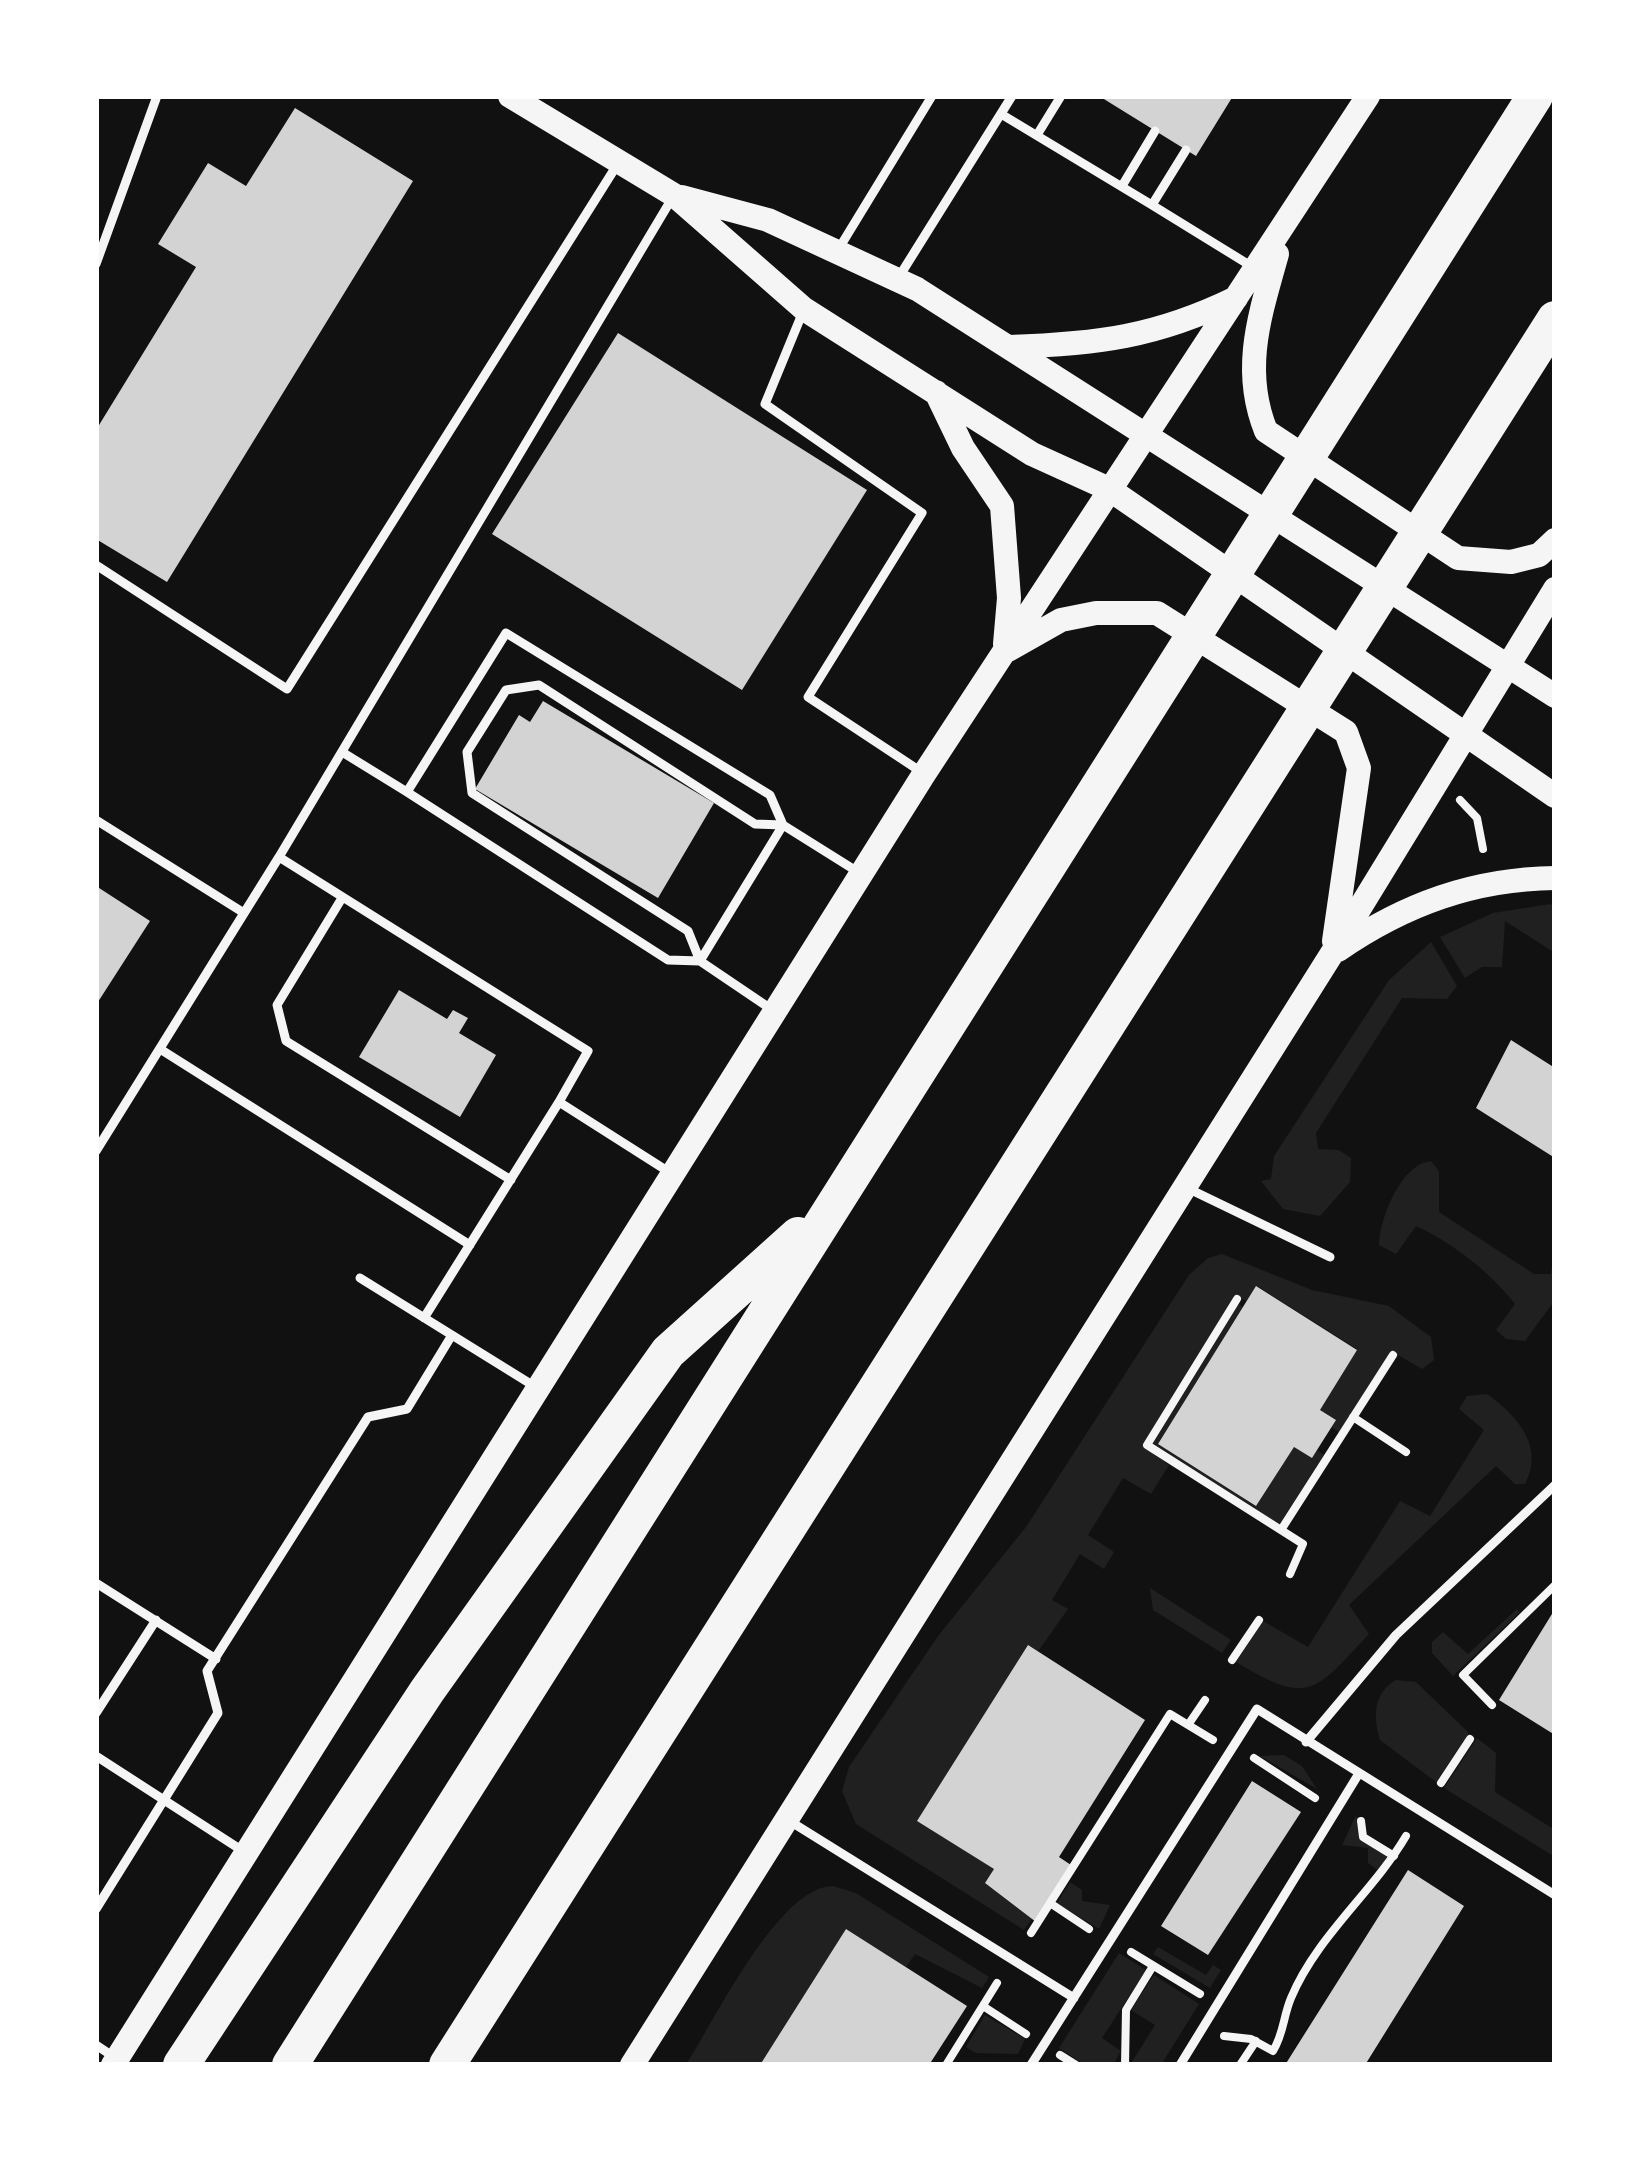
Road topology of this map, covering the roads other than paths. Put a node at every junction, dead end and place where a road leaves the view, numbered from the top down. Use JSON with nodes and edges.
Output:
{"nodes":[{"id":1,"x":157,"y":96,"type":"edge"},
{"id":2,"x":510,"y":96,"type":"edge"},
{"id":3,"x":932,"y":96,"type":"edge"},
{"id":4,"x":1012,"y":96,"type":"edge"},
{"id":5,"x":1061,"y":96,"type":"edge"},
{"id":6,"x":1535,"y":96,"type":"edge"},
{"id":7,"x":1366,"y":97,"type":"edge"},
{"id":8,"x":1001,"y":114,"type":"junction"},
{"id":9,"x":1155,"y":131,"type":"dead end"},
{"id":10,"x":1036,"y":135,"type":"junction"},
{"id":11,"x":1186,"y":150,"type":"dead end"},
{"id":12,"x":620,"y":161,"type":"junction"},
{"id":13,"x":1122,"y":186,"type":"junction"},
{"id":14,"x":674,"y":195,"type":"junction"},
{"id":15,"x":1152,"y":205,"type":"junction"},
{"id":16,"x":1284,"y":229,"type":"junction"},
{"id":17,"x":837,"y":253,"type":"junction"},
{"id":18,"x":96,"y":264,"type":"edge"},
{"id":19,"x":1257,"y":269,"type":"junction"},
{"id":20,"x":897,"y":280,"type":"junction"},
{"id":21,"x":1238,"y":297,"type":"junction"},
{"id":22,"x":804,"y":309,"type":"junction"},
{"id":23,"x":1555,"y":319,"type":"edge"},
{"id":24,"x":1009,"y":347,"type":"junction"},
{"id":25,"x":936,"y":392,"type":"junction"},
{"id":26,"x":1147,"y":434,"type":"junction"},
{"id":27,"x":1109,"y":489,"type":"junction"},
{"id":28,"x":1555,"y":541,"type":"edge"},
{"id":29,"x":96,"y":565,"type":"edge"},
{"id":30,"x":1555,"y":589,"type":"edge"},
{"id":31,"x":1004,"y":652,"type":"junction"},
{"id":32,"x":1505,"y":665,"type":"junction"},
{"id":33,"x":1555,"y":696,"type":"edge"},
{"id":34,"x":1465,"y":735,"type":"junction"},
{"id":35,"x":341,"y":752,"type":"junction"},
{"id":36,"x":924,"y":774,"type":"junction"},
{"id":37,"x":407,"y":792,"type":"junction"},
{"id":38,"x":1555,"y":796,"type":"edge"},
{"id":39,"x":96,"y":820,"type":"edge"},
{"id":40,"x":784,"y":825,"type":"junction"},
{"id":41,"x":279,"y":857,"type":"junction"},
{"id":42,"x":863,"y":875,"type":"junction"},
{"id":43,"x":1555,"y":878,"type":"edge"},
{"id":44,"x":342,"y":898,"type":"junction"},
{"id":45,"x":244,"y":913,"type":"junction"},
{"id":46,"x":1331,"y":955,"type":"junction"},
{"id":47,"x":700,"y":961,"type":"junction"},
{"id":48,"x":776,"y":1012,"type":"junction"},
{"id":49,"x":160,"y":1049,"type":"junction"},
{"id":50,"x":559,"y":1102,"type":"junction"},
{"id":51,"x":96,"y":1151,"type":"edge"},
{"id":52,"x":673,"y":1175,"type":"junction"},
{"id":53,"x":511,"y":1180,"type":"junction"},
{"id":54,"x":1185,"y":1187,"type":"junction"},
{"id":55,"x":832,"y":1204,"type":"junction"},
{"id":56,"x":470,"y":1245,"type":"junction"},
{"id":57,"x":1330,"y":1257,"type":"dead end"},
{"id":58,"x":360,"y":1278,"type":"dead end"},
{"id":59,"x":424,"y":1318,"type":"junction"},
{"id":60,"x":452,"y":1335,"type":"junction"},
{"id":61,"x":540,"y":1389,"type":"junction"},
{"id":62,"x":1555,"y":1485,"type":"edge"},
{"id":63,"x":96,"y":1583,"type":"edge"},
{"id":64,"x":155,"y":1620,"type":"junction"},
{"id":65,"x":216,"y":1659,"type":"junction"},
{"id":66,"x":96,"y":1713,"type":"edge"},
{"id":67,"x":1306,"y":1742,"type":"junction"},
{"id":68,"x":96,"y":1756,"type":"edge"},
{"id":69,"x":1358,"y":1775,"type":"junction"},
{"id":70,"x":163,"y":1799,"type":"junction"},
{"id":71,"x":787,"y":1819,"type":"junction"},
{"id":72,"x":246,"y":1853,"type":"junction"},
{"id":73,"x":1555,"y":1895,"type":"edge"},
{"id":74,"x":96,"y":1909,"type":"edge"},
{"id":75,"x":1074,"y":1998,"type":"junction"},
{"id":76,"x":108,"y":2056,"type":"edge"},
{"id":77,"x":1186,"y":2063,"type":"edge"},
{"id":78,"x":182,"y":2065,"type":"edge"},
{"id":79,"x":290,"y":2065,"type":"edge"},
{"id":80,"x":447,"y":2065,"type":"edge"},
{"id":81,"x":632,"y":2065,"type":"edge"},
{"id":82,"x":1031,"y":2065,"type":"edge"}],
"edges":[{"from":1,"to":18,"type":"lane"},
{"from":2,"to":12,"type":"main road"},
{"from":3,"to":17,"type":"lane"},
{"from":4,"to":8,"type":"lane"},
{"from":5,"to":10,"type":"lane"},
{"from":6,"to":55,"type":"highway"},
{"from":7,"to":16,"type":"main road"},
{"from":8,"to":10,"type":"lane"},
{"from":8,"to":20,"type":"lane"},
{"from":9,"to":13,"type":"lane"},
{"from":10,"to":13,"type":"lane"},
{"from":11,"to":15,"type":"lane"},
{"from":12,"to":14,"type":"main road"},
{"from":12,"to":29,"type":"lane"},
{"from":13,"to":15,"type":"lane"},
{"from":14,"to":17,"type":"main road"},
{"from":14,"to":22,"type":"main road"},
{"from":14,"to":35,"type":"lane"},
{"from":15,"to":19,"type":"lane"},
{"from":16,"to":19,"type":"main road"},
{"from":16,"to":28,"type":"main road"},
{"from":17,"to":20,"type":"main road"},
{"from":19,"to":21,"type":"main road"},
{"from":20,"to":24,"type":"main road"},
{"from":21,"to":24,"type":"main road"},
{"from":21,"to":26,"type":"main road"},
{"from":22,"to":25,"type":"main road"},
{"from":22,"to":36,"type":"lane"},
{"from":23,"to":80,"type":"highway"},
{"from":24,"to":26,"type":"main road"},
{"from":25,"to":27,"type":"main road"},
{"from":25,"to":31,"type":"main road"},
{"from":26,"to":27,"type":"main road"},
{"from":26,"to":32,"type":"main road"},
{"from":27,"to":31,"type":"main road"},
{"from":27,"to":34,"type":"main road"},
{"from":30,"to":32,"type":"main road"},
{"from":31,"to":36,"type":"main road"},
{"from":31,"to":46,"type":"main road"},
{"from":32,"to":33,"type":"main road"},
{"from":32,"to":34,"type":"main road"},
{"from":34,"to":38,"type":"main road"},
{"from":34,"to":46,"type":"main road"},
{"from":35,"to":37,"type":"lane"},
{"from":35,"to":41,"type":"lane"},
{"from":36,"to":42,"type":"main road"},
{"from":37,"to":40,"type":"lane"},
{"from":37,"to":47,"type":"lane"},
{"from":39,"to":45,"type":"lane"},
{"from":40,"to":42,"type":"lane"},
{"from":40,"to":47,"type":"lane"},
{"from":40,"to":47,"type":"lane"},
{"from":41,"to":44,"type":"lane"},
{"from":41,"to":45,"type":"lane"},
{"from":42,"to":48,"type":"main road"},
{"from":43,"to":46,"type":"main road"},
{"from":44,"to":50,"type":"lane"},
{"from":44,"to":53,"type":"lane"},
{"from":45,"to":49,"type":"lane"},
{"from":46,"to":54,"type":"main road"},
{"from":47,"to":48,"type":"lane"},
{"from":48,"to":52,"type":"main road"},
{"from":49,"to":51,"type":"lane"},
{"from":49,"to":56,"type":"lane"},
{"from":50,"to":52,"type":"lane"},
{"from":50,"to":53,"type":"lane"},
{"from":52,"to":61,"type":"main road"},
{"from":53,"to":56,"type":"lane"},
{"from":54,"to":57,"type":"lane"},
{"from":54,"to":71,"type":"main road"},
{"from":55,"to":78,"type":"highway"},
{"from":55,"to":79,"type":"highway"},
{"from":56,"to":59,"type":"lane"},
{"from":58,"to":59,"type":"lane"},
{"from":59,"to":60,"type":"lane"},
{"from":60,"to":61,"type":"lane"},
{"from":60,"to":65,"type":"lane"},
{"from":61,"to":72,"type":"main road"},
{"from":62,"to":67,"type":"lane"},
{"from":63,"to":64,"type":"lane"},
{"from":64,"to":65,"type":"lane"},
{"from":64,"to":66,"type":"lane"},
{"from":65,"to":70,"type":"lane"},
{"from":67,"to":69,"type":"lane"},
{"from":67,"to":75,"type":"lane"},
{"from":68,"to":70,"type":"lane"},
{"from":69,"to":73,"type":"lane"},
{"from":69,"to":77,"type":"lane"},
{"from":70,"to":72,"type":"lane"},
{"from":70,"to":74,"type":"lane"},
{"from":71,"to":75,"type":"lane"},
{"from":71,"to":81,"type":"main road"},
{"from":72,"to":76,"type":"main road"},
{"from":75,"to":82,"type":"lane"}]}
